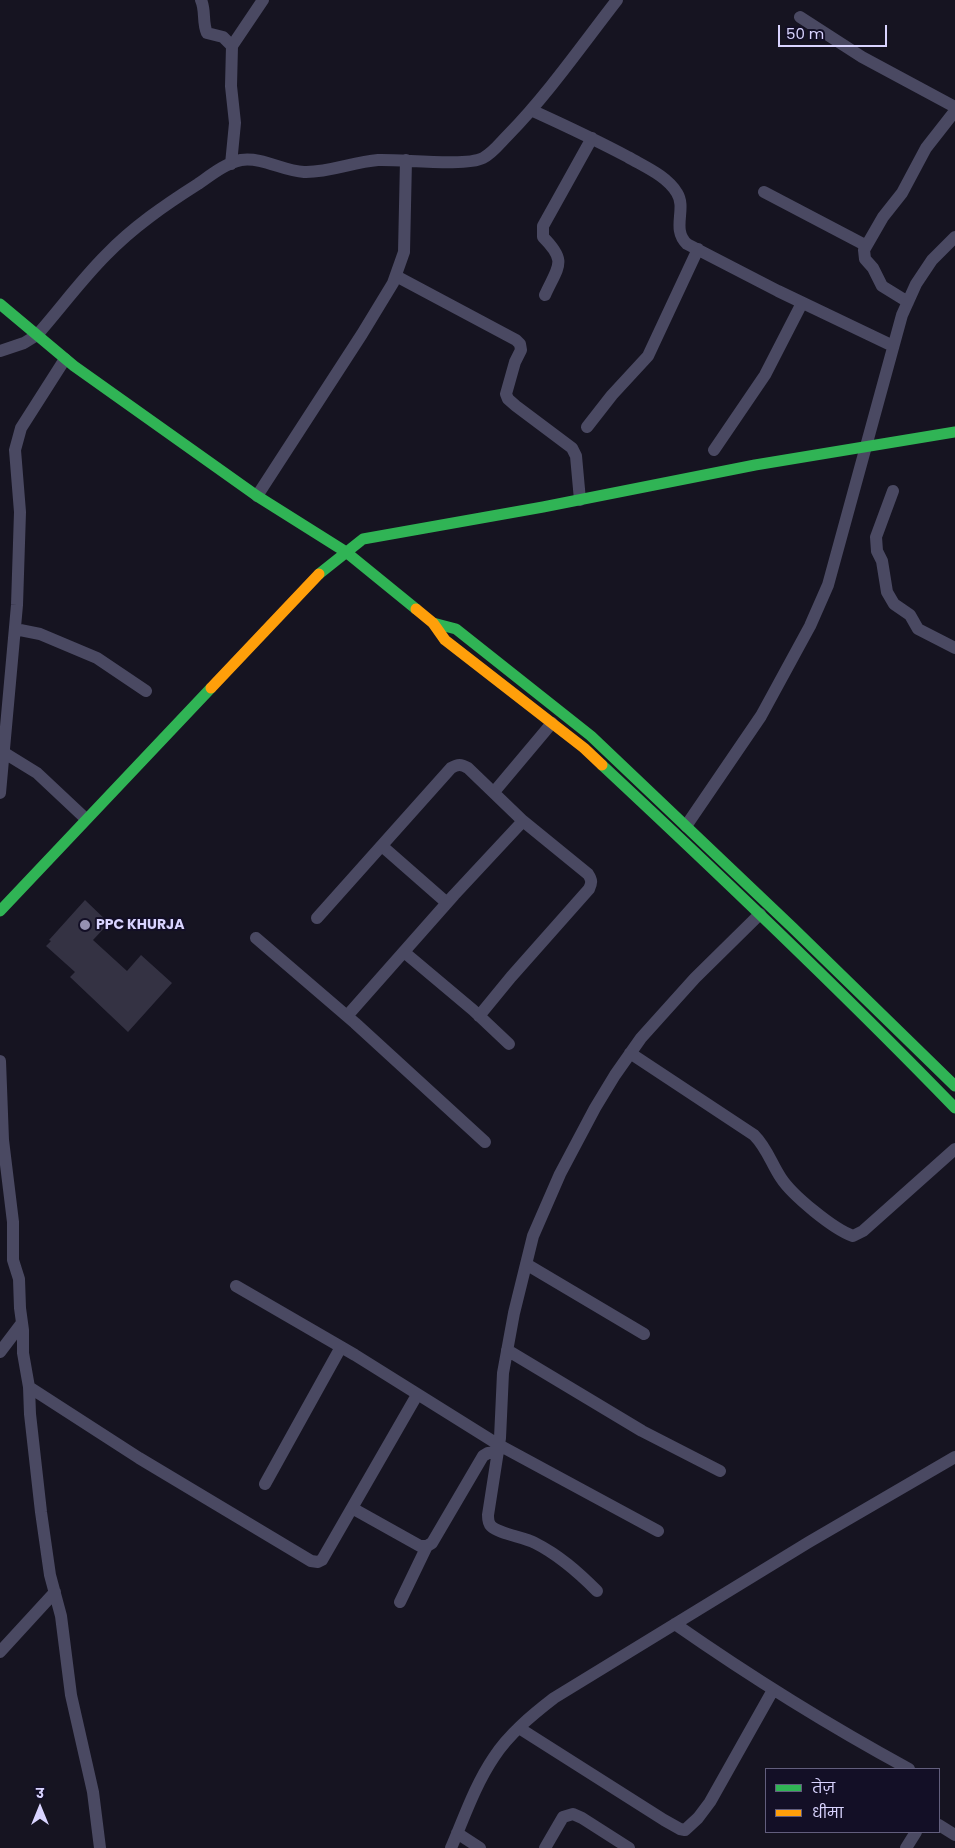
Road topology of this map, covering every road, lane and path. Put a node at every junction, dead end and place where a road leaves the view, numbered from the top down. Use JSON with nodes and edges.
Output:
{"nodes":[{"id":1,"x":201,"y":0,"type":"edge"},
{"id":2,"x":263,"y":0,"type":"edge"},
{"id":3,"x":617,"y":0,"type":"edge"},
{"id":4,"x":800,"y":16,"type":"dead end"},
{"id":5,"x":232,"y":46,"type":"junction"},
{"id":6,"x":955,"y":109,"type":"edge"},
{"id":7,"x":531,"y":110,"type":"junction"},
{"id":8,"x":592,"y":138,"type":"junction"},
{"id":9,"x":406,"y":160,"type":"junction"},
{"id":10,"x":231,"y":164,"type":"junction"},
{"id":11,"x":764,"y":192,"type":"dead end"},
{"id":12,"x":955,"y":237,"type":"edge"},
{"id":13,"x":865,"y":245,"type":"junction"},
{"id":14,"x":698,"y":249,"type":"junction"},
{"id":15,"x":396,"y":276,"type":"junction"},
{"id":16,"x":545,"y":295,"type":"dead end"},
{"id":17,"x":908,"y":302,"type":"junction"},
{"id":18,"x":802,"y":303,"type":"junction"},
{"id":19,"x":0,"y":304,"type":"edge"},
{"id":20,"x":37,"y":335,"type":"junction"},
{"id":21,"x":893,"y":346,"type":"junction"},
{"id":22,"x":0,"y":351,"type":"edge"},
{"id":23,"x":64,"y":359,"type":"junction"},
{"id":24,"x":586,"y":427,"type":"dead end"},
{"id":25,"x":955,"y":432,"type":"edge"},
{"id":26,"x":866,"y":447,"type":"junction"},
{"id":27,"x":714,"y":450,"type":"dead end"},
{"id":28,"x":893,"y":491,"type":"dead end"},
{"id":29,"x":257,"y":496,"type":"junction"},
{"id":30,"x":580,"y":500,"type":"junction"},
{"id":31,"x":346,"y":552,"type":"junction"},
{"id":32,"x":433,"y":623,"type":"junction"},
{"id":33,"x":15,"y":629,"type":"junction"},
{"id":34,"x":955,"y":648,"type":"edge"},
{"id":35,"x":146,"y":691,"type":"dead end"},
{"id":36,"x":552,"y":723,"type":"junction"},
{"id":37,"x":4,"y":752,"type":"junction"},
{"id":38,"x":494,"y":792,"type":"junction"},
{"id":39,"x":0,"y":793,"type":"edge"},
{"id":40,"x":86,"y":819,"type":"junction"},
{"id":41,"x":523,"y":821,"type":"junction"},
{"id":42,"x":686,"y":826,"type":"junction"},
{"id":43,"x":382,"y":846,"type":"junction"},
{"id":44,"x":447,"y":903,"type":"junction"},
{"id":45,"x":0,"y":911,"type":"edge"},
{"id":46,"x":760,"y":914,"type":"junction"},
{"id":47,"x":317,"y":918,"type":"dead end"},
{"id":48,"x":256,"y":938,"type":"dead end"},
{"id":49,"x":404,"y":952,"type":"junction"},
{"id":50,"x":347,"y":1016,"type":"junction"},
{"id":51,"x":480,"y":1016,"type":"junction"},
{"id":52,"x":509,"y":1044,"type":"dead end"},
{"id":53,"x":630,"y":1052,"type":"junction"},
{"id":54,"x":0,"y":1061,"type":"edge"},
{"id":55,"x":955,"y":1086,"type":"edge"},
{"id":56,"x":955,"y":1108,"type":"edge"},
{"id":57,"x":485,"y":1142,"type":"dead end"},
{"id":58,"x":955,"y":1149,"type":"edge"},
{"id":59,"x":526,"y":1264,"type":"junction"},
{"id":60,"x":236,"y":1286,"type":"dead end"},
{"id":61,"x":22,"y":1323,"type":"junction"},
{"id":62,"x":644,"y":1334,"type":"dead end"},
{"id":63,"x":341,"y":1347,"type":"junction"},
{"id":64,"x":507,"y":1350,"type":"junction"},
{"id":65,"x":0,"y":1352,"type":"edge"},
{"id":66,"x":29,"y":1387,"type":"junction"},
{"id":67,"x":417,"y":1395,"type":"junction"},
{"id":68,"x":499,"y":1449,"type":"junction"},
{"id":69,"x":955,"y":1457,"type":"edge"},
{"id":70,"x":720,"y":1471,"type":"dead end"},
{"id":71,"x":265,"y":1484,"type":"dead end"},
{"id":72,"x":352,"y":1508,"type":"junction"},
{"id":73,"x":658,"y":1530,"type":"dead end"},
{"id":74,"x":426,"y":1546,"type":"junction"},
{"id":75,"x":597,"y":1591,"type":"dead end"},
{"id":76,"x":55,"y":1592,"type":"junction"},
{"id":77,"x":400,"y":1602,"type":"dead end"},
{"id":78,"x":676,"y":1624,"type":"junction"},
{"id":79,"x":0,"y":1652,"type":"edge"},
{"id":80,"x":773,"y":1690,"type":"junction"},
{"id":81,"x":519,"y":1728,"type":"junction"},
{"id":82,"x":907,"y":1768,"type":"edge"},
{"id":83,"x":940,"y":1827,"type":"edge"},
{"id":84,"x":457,"y":1833,"type":"junction"},
{"id":85,"x":915,"y":1833,"type":"edge"},
{"id":86,"x":955,"y":1835,"type":"edge"},
{"id":87,"x":100,"y":1848,"type":"edge"},
{"id":88,"x":450,"y":1848,"type":"edge"},
{"id":89,"x":480,"y":1848,"type":"edge"},
{"id":90,"x":545,"y":1848,"type":"edge"},
{"id":91,"x":629,"y":1848,"type":"edge"},
{"id":92,"x":906,"y":1848,"type":"edge"}],
"edges":[{"from":1,"to":5,"type":"street"},
{"from":2,"to":5,"type":"street"},
{"from":3,"to":7,"type":"street"},
{"from":4,"to":6,"type":"street"},
{"from":5,"to":10,"type":"street"},
{"from":6,"to":13,"type":"street"},
{"from":7,"to":8,"type":"street"},
{"from":7,"to":9,"type":"street"},
{"from":8,"to":14,"type":"street"},
{"from":8,"to":16,"type":"street"},
{"from":9,"to":10,"type":"street"},
{"from":9,"to":15,"type":"street"},
{"from":10,"to":20,"type":"street"},
{"from":11,"to":13,"type":"street"},
{"from":12,"to":17,"type":"street"},
{"from":13,"to":17,"type":"street"},
{"from":14,"to":18,"type":"street"},
{"from":14,"to":24,"type":"street"},
{"from":15,"to":29,"type":"street"},
{"from":15,"to":30,"type":"street"},
{"from":17,"to":21,"type":"street"},
{"from":18,"to":21,"type":"street"},
{"from":18,"to":27,"type":"street"},
{"from":19,"to":20,"type":"street"},
{"from":20,"to":22,"type":"street"},
{"from":20,"to":23,"type":"street"},
{"from":21,"to":26,"type":"street"},
{"from":23,"to":29,"type":"street"},
{"from":23,"to":33,"type":"street"},
{"from":25,"to":26,"type":"street"},
{"from":26,"to":30,"type":"street"},
{"from":26,"to":42,"type":"street"},
{"from":28,"to":34,"type":"street"},
{"from":29,"to":31,"type":"street"},
{"from":30,"to":31,"type":"street"},
{"from":31,"to":32,"type":"street"},
{"from":31,"to":40,"type":"street"},
{"from":32,"to":36,"type":"street"},
{"from":32,"to":42,"type":"street"},
{"from":33,"to":35,"type":"street"},
{"from":33,"to":37,"type":"street"},
{"from":36,"to":38,"type":"street"},
{"from":36,"to":46,"type":"street"},
{"from":37,"to":39,"type":"street"},
{"from":37,"to":40,"type":"street"},
{"from":38,"to":41,"type":"street"},
{"from":38,"to":43,"type":"street"},
{"from":40,"to":45,"type":"street"},
{"from":41,"to":44,"type":"street"},
{"from":41,"to":51,"type":"street"},
{"from":42,"to":55,"type":"street"},
{"from":43,"to":44,"type":"street"},
{"from":43,"to":47,"type":"street"},
{"from":44,"to":49,"type":"street"},
{"from":46,"to":53,"type":"street"},
{"from":46,"to":56,"type":"street"},
{"from":48,"to":50,"type":"street"},
{"from":49,"to":50,"type":"street"},
{"from":49,"to":51,"type":"street"},
{"from":50,"to":57,"type":"street"},
{"from":51,"to":52,"type":"street"},
{"from":53,"to":58,"type":"street"},
{"from":53,"to":59,"type":"street"},
{"from":54,"to":61,"type":"street"},
{"from":59,"to":62,"type":"street"},
{"from":59,"to":64,"type":"street"},
{"from":60,"to":63,"type":"street"},
{"from":61,"to":65,"type":"street"},
{"from":61,"to":66,"type":"street"},
{"from":63,"to":67,"type":"street"},
{"from":63,"to":71,"type":"street"},
{"from":64,"to":68,"type":"street"},
{"from":64,"to":70,"type":"street"},
{"from":66,"to":72,"type":"street"},
{"from":66,"to":76,"type":"street"},
{"from":67,"to":68,"type":"street"},
{"from":67,"to":72,"type":"street"},
{"from":68,"to":73,"type":"street"},
{"from":68,"to":74,"type":"street"},
{"from":68,"to":75,"type":"street"},
{"from":69,"to":78,"type":"street"},
{"from":72,"to":74,"type":"street"},
{"from":74,"to":77,"type":"street"},
{"from":76,"to":79,"type":"street"},
{"from":76,"to":87,"type":"street"},
{"from":78,"to":80,"type":"street"},
{"from":78,"to":81,"type":"street"},
{"from":80,"to":81,"type":"street"},
{"from":80,"to":82,"type":"street"},
{"from":81,"to":84,"type":"street"},
{"from":83,"to":86,"type":"street"},
{"from":84,"to":88,"type":"street"},
{"from":84,"to":89,"type":"street"},
{"from":85,"to":92,"type":"street"},
{"from":90,"to":91,"type":"street"}]}
